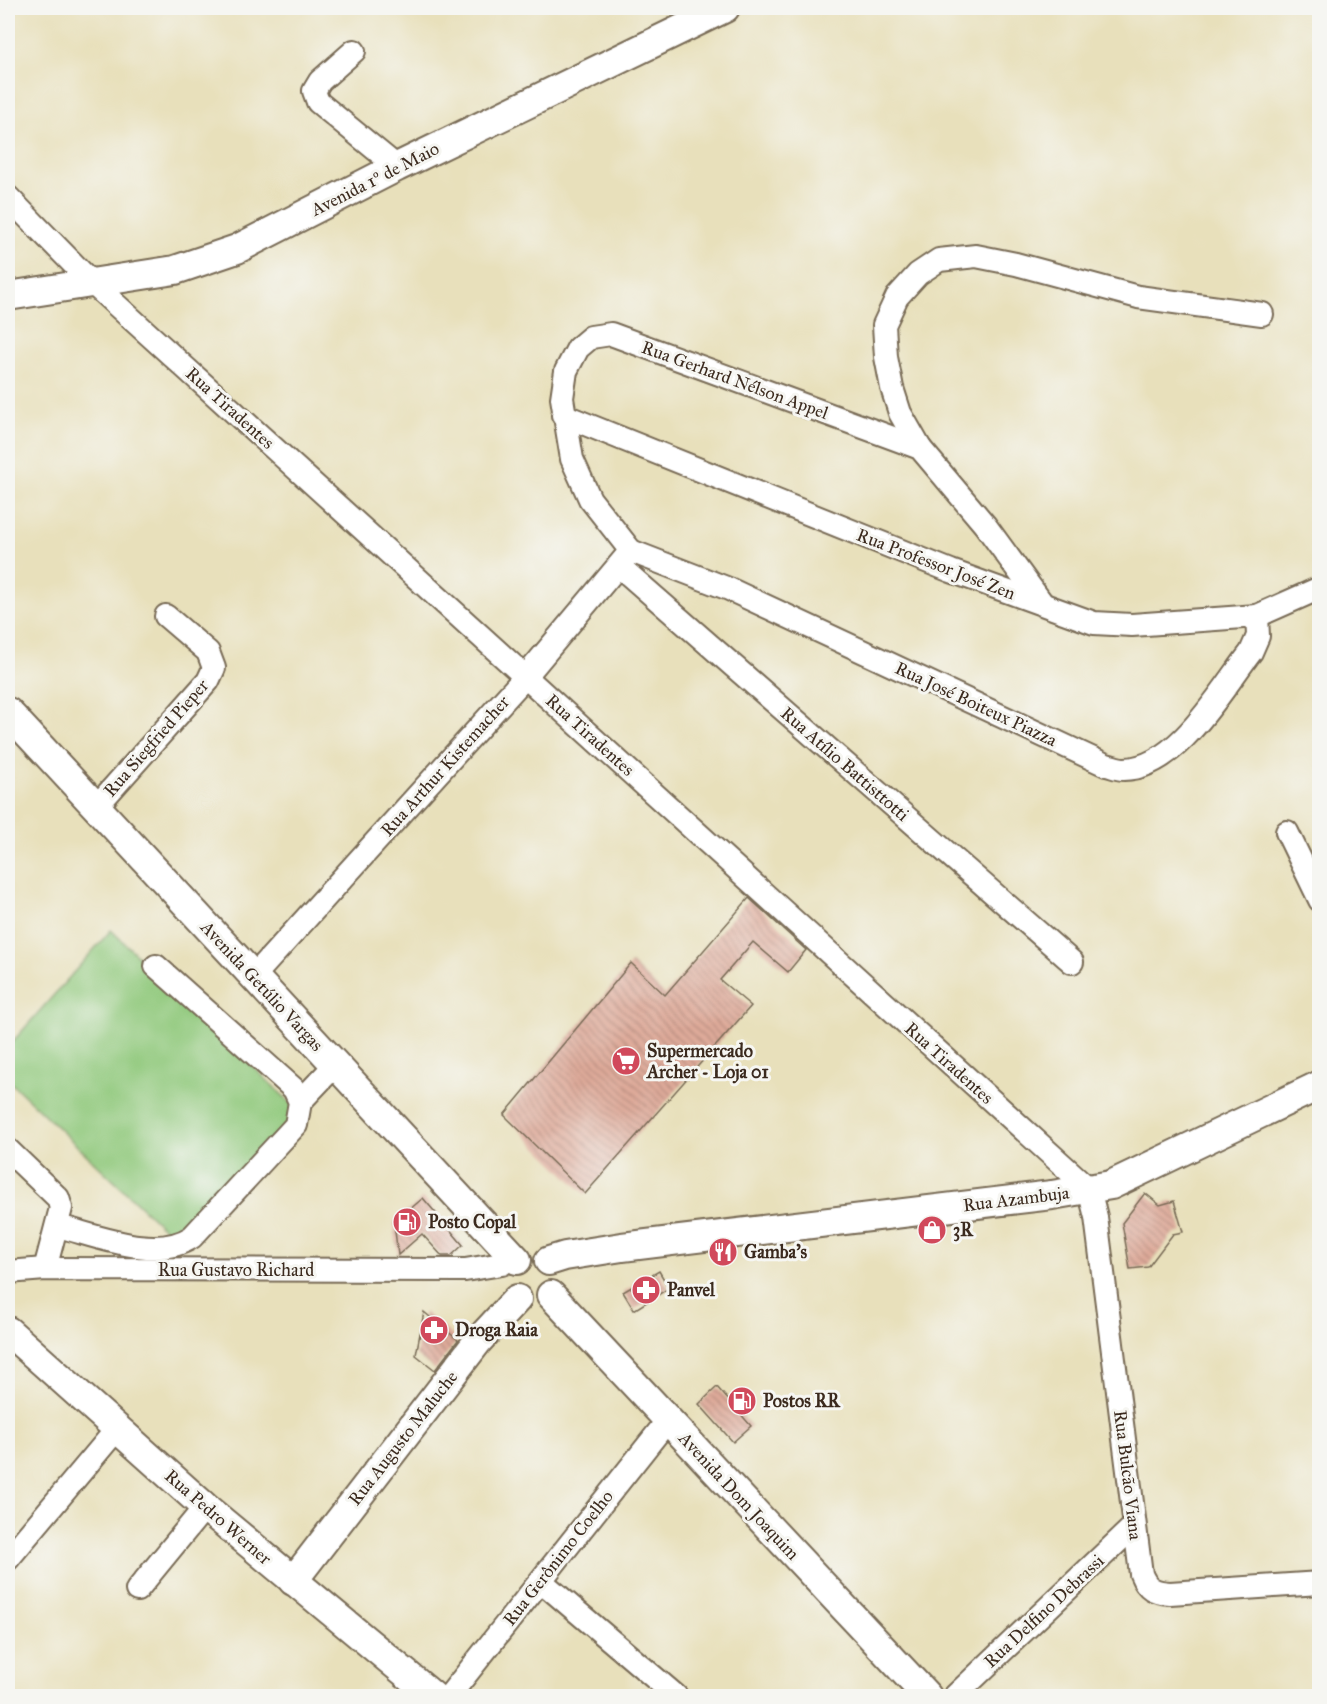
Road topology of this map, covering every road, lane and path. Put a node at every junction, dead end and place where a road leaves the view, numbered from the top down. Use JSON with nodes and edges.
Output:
{"nodes":[{"id":1,"x":725,"y":8,"type":"edge"},
{"id":2,"x":691,"y":15,"type":"edge"},
{"id":3,"x":354,"y":51,"type":"dead end"},
{"id":4,"x":397,"y":167,"type":"junction"},
{"id":5,"x":8,"y":197,"type":"edge"},
{"id":6,"x":91,"y":282,"type":"junction"},
{"id":7,"x":8,"y":296,"type":"edge"},
{"id":8,"x":1263,"y":314,"type":"dead end"},
{"id":9,"x":563,"y":415,"type":"junction"},
{"id":10,"x":920,"y":448,"type":"junction"},
{"id":11,"x":625,"y":558,"type":"junction"},
{"id":12,"x":1320,"y":588,"type":"edge"},
{"id":13,"x":1042,"y":603,"type":"junction"},
{"id":14,"x":166,"y":616,"type":"dead end"},
{"id":15,"x":1257,"y":616,"type":"junction"},
{"id":16,"x":526,"y":676,"type":"junction"},
{"id":17,"x":8,"y":712,"type":"edge"},
{"id":18,"x":96,"y":807,"type":"junction"},
{"id":19,"x":1287,"y":832,"type":"dead end"},
{"id":20,"x":1320,"y":900,"type":"edge"},
{"id":21,"x":1072,"y":962,"type":"dead end"},
{"id":22,"x":156,"y":966,"type":"dead end"},
{"id":23,"x":253,"y":977,"type":"junction"},
{"id":24,"x":335,"y":1065,"type":"junction"},
{"id":25,"x":1320,"y":1085,"type":"edge"},
{"id":26,"x":300,"y":1102,"type":"junction"},
{"id":27,"x":8,"y":1150,"type":"edge"},
{"id":28,"x":1089,"y":1189,"type":"junction"},
{"id":29,"x":58,"y":1226,"type":"junction"},
{"id":30,"x":549,"y":1262,"type":"junction"},
{"id":31,"x":45,"y":1269,"type":"junction"},
{"id":32,"x":465,"y":1270,"type":"junction"},
{"id":33,"x":8,"y":1272,"type":"edge"},
{"id":34,"x":512,"y":1272,"type":"junction"},
{"id":35,"x":551,"y":1295,"type":"junction"},
{"id":36,"x":8,"y":1331,"type":"edge"},
{"id":37,"x":668,"y":1420,"type":"junction"},
{"id":38,"x":116,"y":1430,"type":"junction"},
{"id":39,"x":205,"y":1507,"type":"junction"},
{"id":40,"x":1134,"y":1526,"type":"junction"},
{"id":41,"x":8,"y":1559,"type":"edge"},
{"id":42,"x":293,"y":1581,"type":"junction"},
{"id":43,"x":541,"y":1581,"type":"junction"},
{"id":44,"x":1320,"y":1584,"type":"edge"},
{"id":45,"x":137,"y":1590,"type":"dead end"},
{"id":46,"x":433,"y":1696,"type":"edge"},
{"id":47,"x":448,"y":1696,"type":"edge"},
{"id":48,"x":676,"y":1696,"type":"edge"},
{"id":49,"x":924,"y":1696,"type":"edge"},
{"id":50,"x":955,"y":1696,"type":"edge"}],
"edges":[{"from":1,"to":2,"type":"main road","name":"Avenida 1º de Maio"},
{"from":2,"to":4,"type":"main road","name":"Avenida 1º de Maio"},
{"from":3,"to":4,"type":"street"},
{"from":4,"to":6,"type":"main road","name":"Avenida 1º de Maio"},
{"from":5,"to":6,"type":"street","name":"Rua Tiradentes"},
{"from":6,"to":7,"type":"main road","name":"Avenida 1º de Maio"},
{"from":6,"to":16,"type":"street","name":"Rua Tiradentes"},
{"from":8,"to":10,"type":"street"},
{"from":9,"to":10,"type":"street","name":"Rua Gerhard Nélson Appel"},
{"from":9,"to":11,"type":"street","name":"Rua Gerhard Nélson Appel"},
{"from":9,"to":13,"type":"street","name":"Rua Professor José Zen"},
{"from":10,"to":13,"type":"street","name":"Rua Gerhard Nélson Appel"},
{"from":11,"to":15,"type":"street","name":"Rua José Boiteux Piazza"},
{"from":11,"to":16,"type":"street","name":"Rua Arthur Kistemacher"},
{"from":11,"to":21,"type":"street","name":"Rua Atílio Battisttotti"},
{"from":12,"to":15,"type":"street","name":"Rua Professor José Zen"},
{"from":13,"to":15,"type":"street","name":"Rua Professor José Zen"},
{"from":14,"to":18,"type":"street","name":"Rua Siegfried Pieper"},
{"from":16,"to":23,"type":"street","name":"Rua Arthur Kistemacher"},
{"from":16,"to":28,"type":"street","name":"Rua Tiradentes"},
{"from":17,"to":18,"type":"main road","name":"Avenida Getúlio Vargas"},
{"from":18,"to":23,"type":"main road","name":"Avenida Getúlio Vargas"},
{"from":19,"to":20,"type":"street"},
{"from":22,"to":26,"type":"street"},
{"from":23,"to":24,"type":"main road","name":"Avenida Getúlio Vargas"},
{"from":24,"to":26,"type":"street"},
{"from":24,"to":34,"type":"main road","name":"Avenida Getúlio Vargas"},
{"from":25,"to":28,"type":"main road","name":"Rua Azambuja"},
{"from":26,"to":29,"type":"street"},
{"from":27,"to":29,"type":"street"},
{"from":28,"to":30,"type":"main road","name":"Rua Azambuja"},
{"from":28,"to":40,"type":"street","name":"Rua Bulcão Viana"},
{"from":29,"to":31,"type":"street"},
{"from":30,"to":34,"type":"main road"},
{"from":30,"to":35,"type":"main road"},
{"from":31,"to":32,"type":"street","name":"Rua Gustavo Richard"},
{"from":31,"to":33,"type":"street","name":"Rua Gustavo Richard"},
{"from":32,"to":34,"type":"street","name":"Rua Gustavo Richard"},
{"from":32,"to":34,"type":"street","name":"Rua Gustavo Richard"},
{"from":34,"to":35,"type":"main road"},
{"from":34,"to":42,"type":"main road","name":"Rua Augusto Maluche"},
{"from":35,"to":37,"type":"main road","name":"Avenida Dom Joaquim"},
{"from":36,"to":38,"type":"main road","name":"Rua Pedro Werner"},
{"from":37,"to":43,"type":"street","name":"Rua Gerônimo Coelho"},
{"from":37,"to":49,"type":"main road","name":"Avenida Dom Joaquim"},
{"from":38,"to":39,"type":"main road","name":"Rua Pedro Werner"},
{"from":38,"to":41,"type":"street"},
{"from":39,"to":42,"type":"main road","name":"Rua Pedro Werner"},
{"from":39,"to":45,"type":"street"},
{"from":40,"to":44,"type":"street","name":"Rua Bulcão Viana"},
{"from":40,"to":50,"type":"street","name":"Rua Delfino Debrassi"},
{"from":42,"to":46,"type":"main road","name":"Rua Pedro Werner"},
{"from":43,"to":47,"type":"street","name":"Rua Gerônimo Coelho"},
{"from":43,"to":48,"type":"street"}]}
